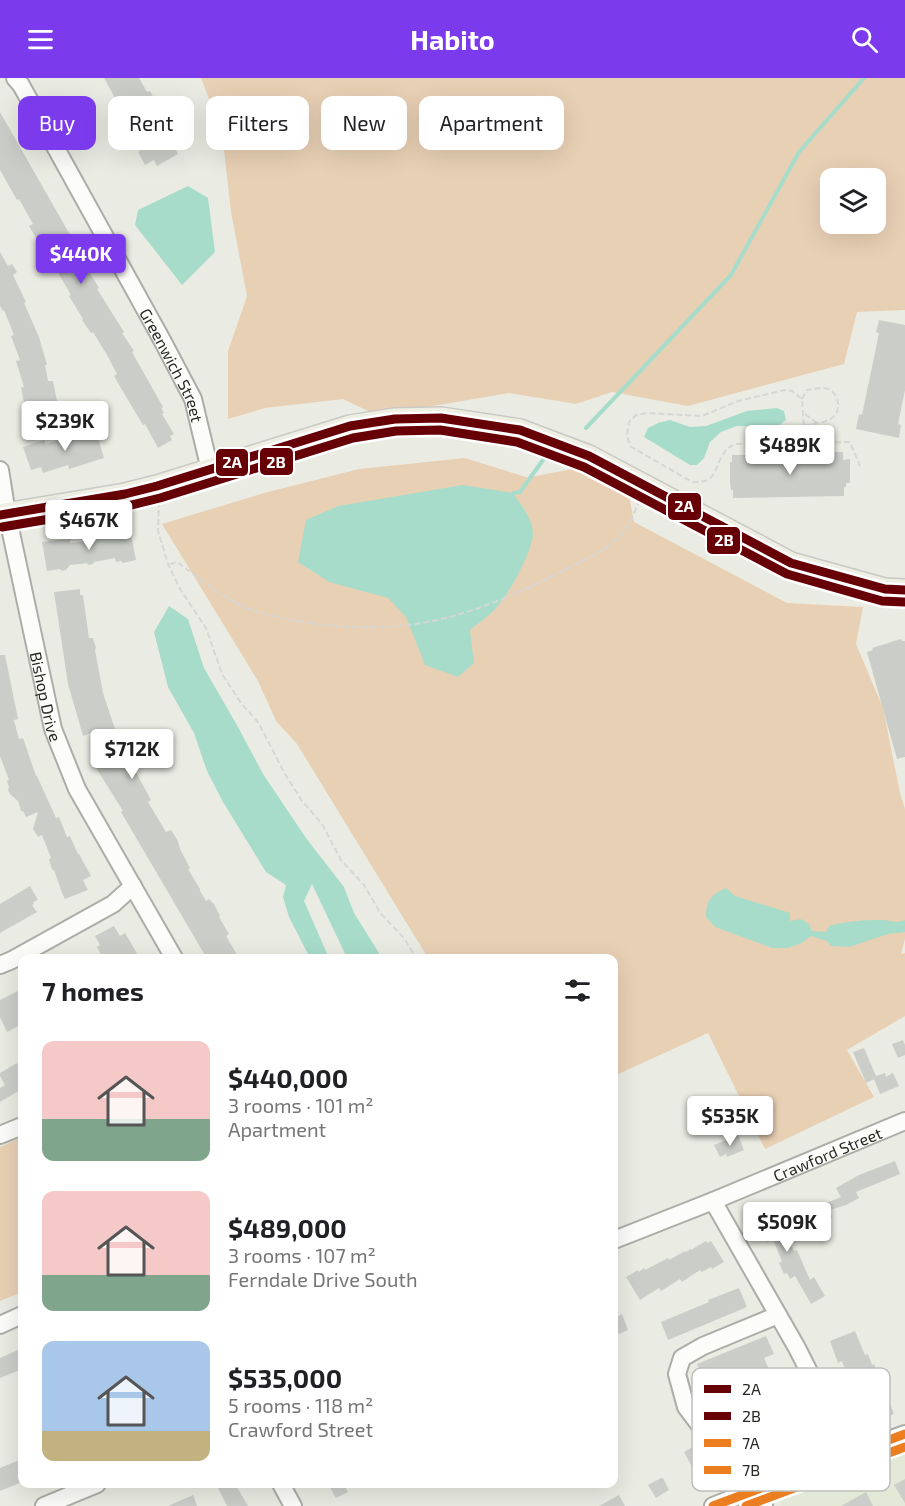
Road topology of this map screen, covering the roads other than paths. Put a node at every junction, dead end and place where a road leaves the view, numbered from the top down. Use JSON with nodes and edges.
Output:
{"nodes":[{"id":1,"x":23,"y":80,"type":"edge"},
{"id":2,"x":0,"y":470,"type":"edge"},
{"id":3,"x":210,"y":470,"type":"junction"},
{"id":4,"x":4,"y":515,"type":"edge"},
{"id":5,"x":905,"y":590,"type":"edge"},
{"id":6,"x":133,"y":886,"type":"junction"},
{"id":7,"x":23,"y":954,"type":"edge"},
{"id":8,"x":172,"y":954,"type":"edge"},
{"id":9,"x":18,"y":957,"type":"edge"},
{"id":10,"x":0,"y":965,"type":"edge"},
{"id":11,"x":905,"y":1121,"type":"edge"},
{"id":12,"x":18,"y":1128,"type":"edge"},
{"id":13,"x":0,"y":1136,"type":"edge"},
{"id":14,"x":713,"y":1201,"type":"junction"},
{"id":15,"x":618,"y":1238,"type":"edge"},
{"id":16,"x":778,"y":1315,"type":"junction"},
{"id":17,"x":18,"y":1317,"type":"edge"},
{"id":18,"x":0,"y":1325,"type":"edge"},
{"id":19,"x":806,"y":1368,"type":"edge"},
{"id":20,"x":692,"y":1415,"type":"edge"},
{"id":21,"x":905,"y":1434,"type":"edge"},
{"id":22,"x":890,"y":1440,"type":"edge"},
{"id":23,"x":87,"y":1488,"type":"edge"},
{"id":24,"x":283,"y":1488,"type":"edge"},
{"id":25,"x":751,"y":1491,"type":"edge"},
{"id":26,"x":762,"y":1491,"type":"edge"},
{"id":27,"x":44,"y":1506,"type":"edge"},
{"id":28,"x":293,"y":1506,"type":"edge"},
{"id":29,"x":713,"y":1506,"type":"edge"},
{"id":30,"x":764,"y":1506,"type":"edge"}],
"edges":[{"from":1,"to":3,"type":"street","name":"Greenwich Street"},
{"from":2,"to":4,"type":"street","name":"Bishop Drive"},
{"from":3,"to":4,"type":"main road"},
{"from":3,"to":5,"type":"main road"},
{"from":4,"to":6,"type":"street","name":"Bishop Drive"},
{"from":6,"to":7,"type":"street"},
{"from":6,"to":8,"type":"street","name":"Bishop Drive"},
{"from":9,"to":10,"type":"street"},
{"from":11,"to":14,"type":"street","name":"Crawford Street"},
{"from":12,"to":13,"type":"street"},
{"from":14,"to":15,"type":"street","name":"Crawford Street"},
{"from":14,"to":16,"type":"street"},
{"from":16,"to":19,"type":"street"},
{"from":16,"to":20,"type":"street"},
{"from":17,"to":18,"type":"street"},
{"from":21,"to":22,"type":"street"},
{"from":23,"to":27,"type":"street"},
{"from":24,"to":28,"type":"street"},
{"from":25,"to":29,"type":"street"},
{"from":26,"to":30,"type":"street"}]}
